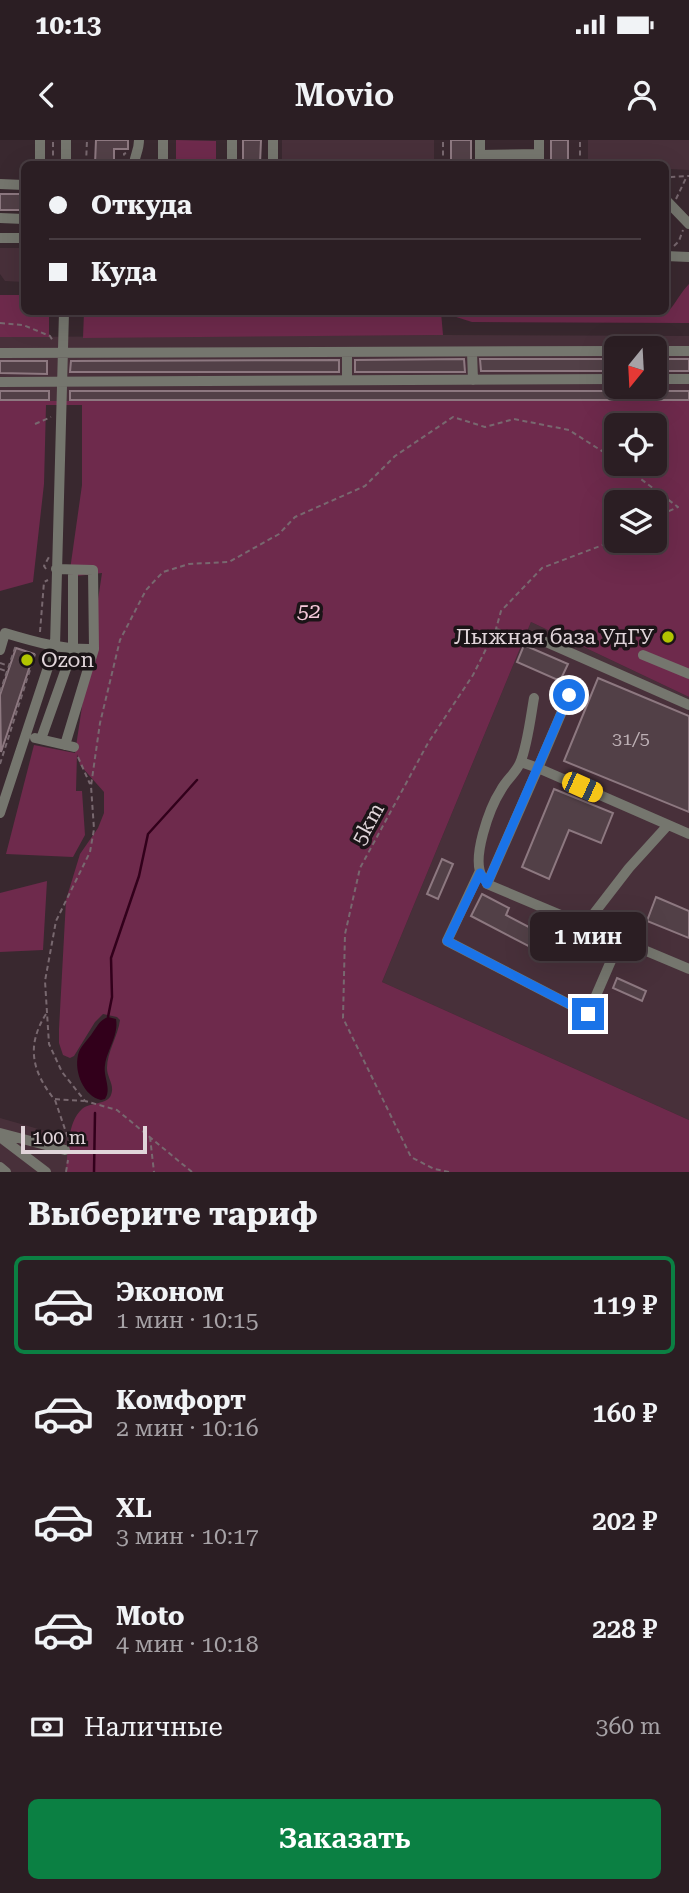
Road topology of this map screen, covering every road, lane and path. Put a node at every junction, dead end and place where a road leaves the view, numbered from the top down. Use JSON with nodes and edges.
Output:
{"nodes":[{"id":1,"x":40,"y":140,"type":"edge"},
{"id":2,"x":53,"y":140,"type":"edge"},
{"id":3,"x":66,"y":140,"type":"edge"},
{"id":4,"x":87,"y":140,"type":"edge"},
{"id":5,"x":139,"y":140,"type":"edge"},
{"id":6,"x":163,"y":140,"type":"edge"},
{"id":7,"x":232,"y":140,"type":"edge"},
{"id":8,"x":273,"y":140,"type":"edge"},
{"id":9,"x":443,"y":140,"type":"edge"},
{"id":10,"x":480,"y":140,"type":"edge"},
{"id":11,"x":540,"y":140,"type":"edge"},
{"id":12,"x":580,"y":140,"type":"edge"},
{"id":13,"x":539,"y":159,"type":"edge"},
{"id":14,"x":480,"y":160,"type":"edge"},
{"id":15,"x":40,"y":161,"type":"edge"},
{"id":16,"x":53,"y":161,"type":"edge"},
{"id":17,"x":66,"y":161,"type":"edge"},
{"id":18,"x":86,"y":161,"type":"edge"},
{"id":19,"x":134,"y":161,"type":"edge"},
{"id":20,"x":163,"y":161,"type":"edge"},
{"id":21,"x":232,"y":161,"type":"edge"},
{"id":22,"x":272,"y":161,"type":"edge"},
{"id":23,"x":443,"y":161,"type":"edge"},
{"id":24,"x":580,"y":161,"type":"edge"},
{"id":25,"x":688,"y":176,"type":"edge"},
{"id":26,"x":669,"y":179,"type":"edge"},
{"id":27,"x":0,"y":184,"type":"edge"},
{"id":28,"x":21,"y":185,"type":"edge"},
{"id":29,"x":669,"y":202,"type":"edge"},
{"id":30,"x":669,"y":203,"type":"edge"},
{"id":31,"x":0,"y":218,"type":"edge"},
{"id":32,"x":21,"y":219,"type":"edge"},
{"id":33,"x":687,"y":225,"type":"edge"},
{"id":34,"x":0,"y":237,"type":"edge"},
{"id":35,"x":21,"y":238,"type":"edge"},
{"id":36,"x":669,"y":251,"type":"edge"},
{"id":37,"x":669,"y":253,"type":"edge"},
{"id":38,"x":689,"y":257,"type":"edge"},
{"id":39,"x":64,"y":315,"type":"edge"},
{"id":40,"x":0,"y":323,"type":"edge"},
{"id":41,"x":667,"y":351,"type":"edge"},
{"id":42,"x":689,"y":351,"type":"edge"},
{"id":43,"x":347,"y":352,"type":"junction"},
{"id":44,"x":472,"y":352,"type":"junction"},
{"id":45,"x":604,"y":352,"type":"edge"},
{"id":46,"x":0,"y":353,"type":"edge"},
{"id":47,"x":60,"y":353,"type":"junction"},
{"id":48,"x":604,"y":379,"type":"edge"},
{"id":49,"x":667,"y":379,"type":"edge"},
{"id":50,"x":689,"y":379,"type":"edge"},
{"id":51,"x":347,"y":380,"type":"junction"},
{"id":52,"x":473,"y":380,"type":"junction"},
{"id":53,"x":62,"y":381,"type":"junction"},
{"id":54,"x":0,"y":382,"type":"edge"},
{"id":55,"x":57,"y":411,"type":"dead end"},
{"id":56,"x":35,"y":424,"type":"dead end"},
{"id":57,"x":604,"y":452,"type":"edge"},
{"id":58,"x":637,"y":476,"type":"edge"},
{"id":59,"x":655,"y":490,"type":"edge"},
{"id":60,"x":667,"y":499,"type":"edge"},
{"id":61,"x":667,"y":512,"type":"edge"},
{"id":62,"x":604,"y":545,"type":"edge"},
{"id":63,"x":56,"y":569,"type":"junction"},
{"id":64,"x":73,"y":570,"type":"junction"},
{"id":65,"x":496,"y":629,"type":"junction"},
{"id":66,"x":546,"y":642,"type":"joint"},
{"id":67,"x":16,"y":644,"type":"dead end"},
{"id":68,"x":55,"y":646,"type":"junction"},
{"id":69,"x":73,"y":649,"type":"junction"},
{"id":70,"x":94,"y":649,"type":"junction"},
{"id":71,"x":0,"y":650,"type":"edge"},
{"id":72,"x":643,"y":654,"type":"dead end"},
{"id":73,"x":0,"y":663,"type":"edge"},
{"id":74,"x":9,"y":666,"type":"junction"},
{"id":75,"x":0,"y":669,"type":"edge"},
{"id":76,"x":7,"y":671,"type":"junction"},
{"id":77,"x":689,"y":674,"type":"edge"},
{"id":78,"x":0,"y":678,"type":"edge"},
{"id":79,"x":4,"y":680,"type":"junction"},
{"id":80,"x":0,"y":692,"type":"edge"},
{"id":81,"x":22,"y":694,"type":"dead end"},
{"id":82,"x":569,"y":695,"type":"dead end"},
{"id":83,"x":534,"y":698,"type":"dead end"},
{"id":84,"x":20,"y":701,"type":"junction"},
{"id":85,"x":27,"y":703,"type":"dead end"},
{"id":86,"x":689,"y":705,"type":"edge"},
{"id":87,"x":25,"y":736,"type":"junction"},
{"id":88,"x":41,"y":739,"type":"junction"},
{"id":89,"x":7,"y":742,"type":"junction"},
{"id":90,"x":13,"y":744,"type":"dead end"},
{"id":91,"x":69,"y":746,"type":"junction"},
{"id":92,"x":521,"y":762,"type":"junction"},
{"id":93,"x":0,"y":764,"type":"edge"},
{"id":94,"x":538,"y":768,"type":"junction"},
{"id":95,"x":90,"y":786,"type":"junction"},
{"id":96,"x":0,"y":813,"type":"edge"},
{"id":97,"x":668,"y":825,"type":"junction"},
{"id":98,"x":689,"y":834,"type":"edge"},
{"id":99,"x":480,"y":873,"type":"junction"},
{"id":100,"x":487,"y":884,"type":"junction"},
{"id":101,"x":585,"y":925,"type":"junction"},
{"id":102,"x":620,"y":940,"type":"junction"},
{"id":103,"x":689,"y":969,"type":"edge"},
{"id":104,"x":46,"y":1014,"type":"junction"},
{"id":105,"x":54,"y":1099,"type":"junction"},
{"id":106,"x":85,"y":1101,"type":"junction"},
{"id":107,"x":0,"y":1135,"type":"edge"},
{"id":108,"x":150,"y":1135,"type":"junction"},
{"id":109,"x":32,"y":1142,"type":"junction"},
{"id":110,"x":67,"y":1153,"type":"junction"},
{"id":111,"x":28,"y":1160,"type":"junction"},
{"id":112,"x":0,"y":1167,"type":"edge"},
{"id":113,"x":6,"y":1172,"type":"edge"},
{"id":114,"x":46,"y":1172,"type":"edge"},
{"id":115,"x":66,"y":1172,"type":"edge"},
{"id":116,"x":154,"y":1172,"type":"edge"},
{"id":117,"x":192,"y":1172,"type":"edge"},
{"id":118,"x":448,"y":1172,"type":"edge"}],
"edges":[{"from":1,"to":15,"type":"street"},
{"from":2,"to":16,"type":"path"},
{"from":3,"to":17,"type":"street"},
{"from":4,"to":18,"type":"path"},
{"from":5,"to":19,"type":"street"},
{"from":6,"to":20,"type":"street"},
{"from":7,"to":21,"type":"street"},
{"from":8,"to":22,"type":"street"},
{"from":9,"to":23,"type":"path"},
{"from":10,"to":14,"type":"street"},
{"from":11,"to":13,"type":"street"},
{"from":12,"to":24,"type":"path"},
{"from":13,"to":14,"type":"street"},
{"from":25,"to":26,"type":"path"},
{"from":25,"to":29,"type":"path"},
{"from":27,"to":28,"type":"street"},
{"from":30,"to":33,"type":"street"},
{"from":31,"to":32,"type":"street"},
{"from":33,"to":36,"type":"path"},
{"from":34,"to":35,"type":"street"},
{"from":37,"to":38,"type":"street"},
{"from":39,"to":47,"type":"street"},
{"from":40,"to":47,"type":"path"},
{"from":41,"to":42,"type":"street"},
{"from":43,"to":44,"type":"street"},
{"from":43,"to":47,"type":"street"},
{"from":43,"to":51,"type":"street"},
{"from":44,"to":45,"type":"street"},
{"from":44,"to":52,"type":"street"},
{"from":46,"to":47,"type":"street"},
{"from":47,"to":53,"type":"street"},
{"from":48,"to":52,"type":"street"},
{"from":49,"to":50,"type":"street"},
{"from":51,"to":52,"type":"street"},
{"from":51,"to":53,"type":"street"},
{"from":53,"to":54,"type":"street"},
{"from":53,"to":63,"type":"street"},
{"from":55,"to":56,"type":"path"},
{"from":57,"to":95,"type":"path"},
{"from":58,"to":59,"type":"path"},
{"from":60,"to":61,"type":"path"},
{"from":62,"to":65,"type":"path","name":"5km"},
{"from":63,"to":64,"type":"street"},
{"from":63,"to":68,"type":"street"},
{"from":64,"to":69,"type":"street"},
{"from":64,"to":70,"type":"street"},
{"from":65,"to":66,"type":"path"},
{"from":65,"to":118,"type":"path","name":"5km"},
{"from":66,"to":86,"type":"street"},
{"from":67,"to":74,"type":"path"},
{"from":68,"to":69,"type":"street"},
{"from":68,"to":71,"type":"street"},
{"from":68,"to":87,"type":"street"},
{"from":69,"to":70,"type":"street"},
{"from":69,"to":88,"type":"street"},
{"from":70,"to":91,"type":"street"},
{"from":72,"to":77,"type":"street"},
{"from":73,"to":74,"type":"path"},
{"from":74,"to":76,"type":"path"},
{"from":75,"to":76,"type":"path"},
{"from":76,"to":79,"type":"path"},
{"from":78,"to":79,"type":"path"},
{"from":79,"to":80,"type":"path"},
{"from":81,"to":84,"type":"path"},
{"from":82,"to":94,"type":"street"},
{"from":83,"to":92,"type":"street"},
{"from":84,"to":85,"type":"path"},
{"from":84,"to":89,"type":"path"},
{"from":87,"to":88,"type":"street"},
{"from":87,"to":96,"type":"street"},
{"from":88,"to":91,"type":"street"},
{"from":89,"to":90,"type":"path"},
{"from":89,"to":93,"type":"path"},
{"from":91,"to":95,"type":"path"},
{"from":92,"to":94,"type":"street"},
{"from":92,"to":99,"type":"street"},
{"from":94,"to":97,"type":"street"},
{"from":94,"to":100,"type":"street"},
{"from":95,"to":104,"type":"path"},
{"from":97,"to":98,"type":"street"},
{"from":97,"to":101,"type":"street"},
{"from":99,"to":100,"type":"street"},
{"from":99,"to":102,"type":"street"},
{"from":100,"to":101,"type":"street"},
{"from":101,"to":102,"type":"street"},
{"from":102,"to":103,"type":"street"},
{"from":104,"to":105,"type":"path"},
{"from":104,"to":106,"type":"path"},
{"from":105,"to":106,"type":"path"},
{"from":105,"to":110,"type":"path"},
{"from":106,"to":108,"type":"path"},
{"from":107,"to":109,"type":"street"},
{"from":107,"to":111,"type":"street"},
{"from":108,"to":116,"type":"path"},
{"from":108,"to":117,"type":"path"},
{"from":109,"to":110,"type":"street"},
{"from":109,"to":111,"type":"street"},
{"from":110,"to":115,"type":"path"},
{"from":111,"to":114,"type":"street"},
{"from":112,"to":113,"type":"street"}]}
